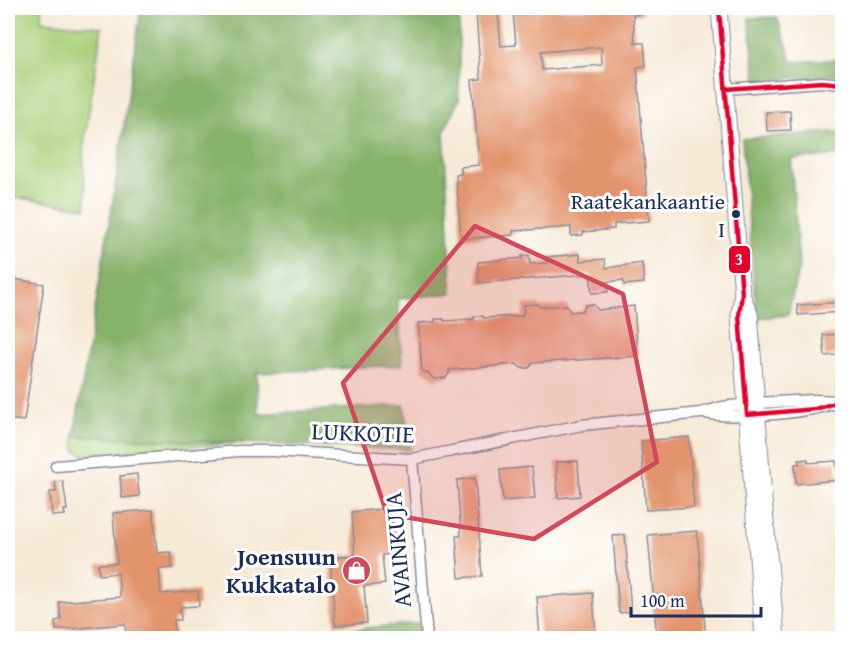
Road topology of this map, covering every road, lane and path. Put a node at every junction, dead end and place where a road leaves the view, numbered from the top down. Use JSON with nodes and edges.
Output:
{"nodes":[{"id":1,"x":719,"y":8,"type":"edge"},
{"id":2,"x":843,"y":84,"type":"edge"},
{"id":3,"x":725,"y":89,"type":"junction"},
{"id":4,"x":840,"y":401,"type":"edge"},
{"id":5,"x":752,"y":409,"type":"junction"},
{"id":6,"x":412,"y":459,"type":"junction"},
{"id":7,"x":56,"y":466,"type":"dead end"},
{"id":8,"x":427,"y":639,"type":"edge"},
{"id":9,"x":763,"y":639,"type":"edge"},
{"id":10,"x":777,"y":639,"type":"edge"}],
"edges":[{"from":1,"to":3,"type":"main road"},
{"from":2,"to":3,"type":"street"},
{"from":3,"to":5,"type":"main road"},
{"from":4,"to":5,"type":"street","name":"LUKKOTIE"},
{"from":5,"to":6,"type":"street","name":"LUKKOTIE"},
{"from":5,"to":9,"type":"main road"},
{"from":5,"to":10,"type":"main road"},
{"from":6,"to":7,"type":"street","name":"LUKKOTIE"},
{"from":6,"to":8,"type":"street","name":"AVAINKUJA"}]}
